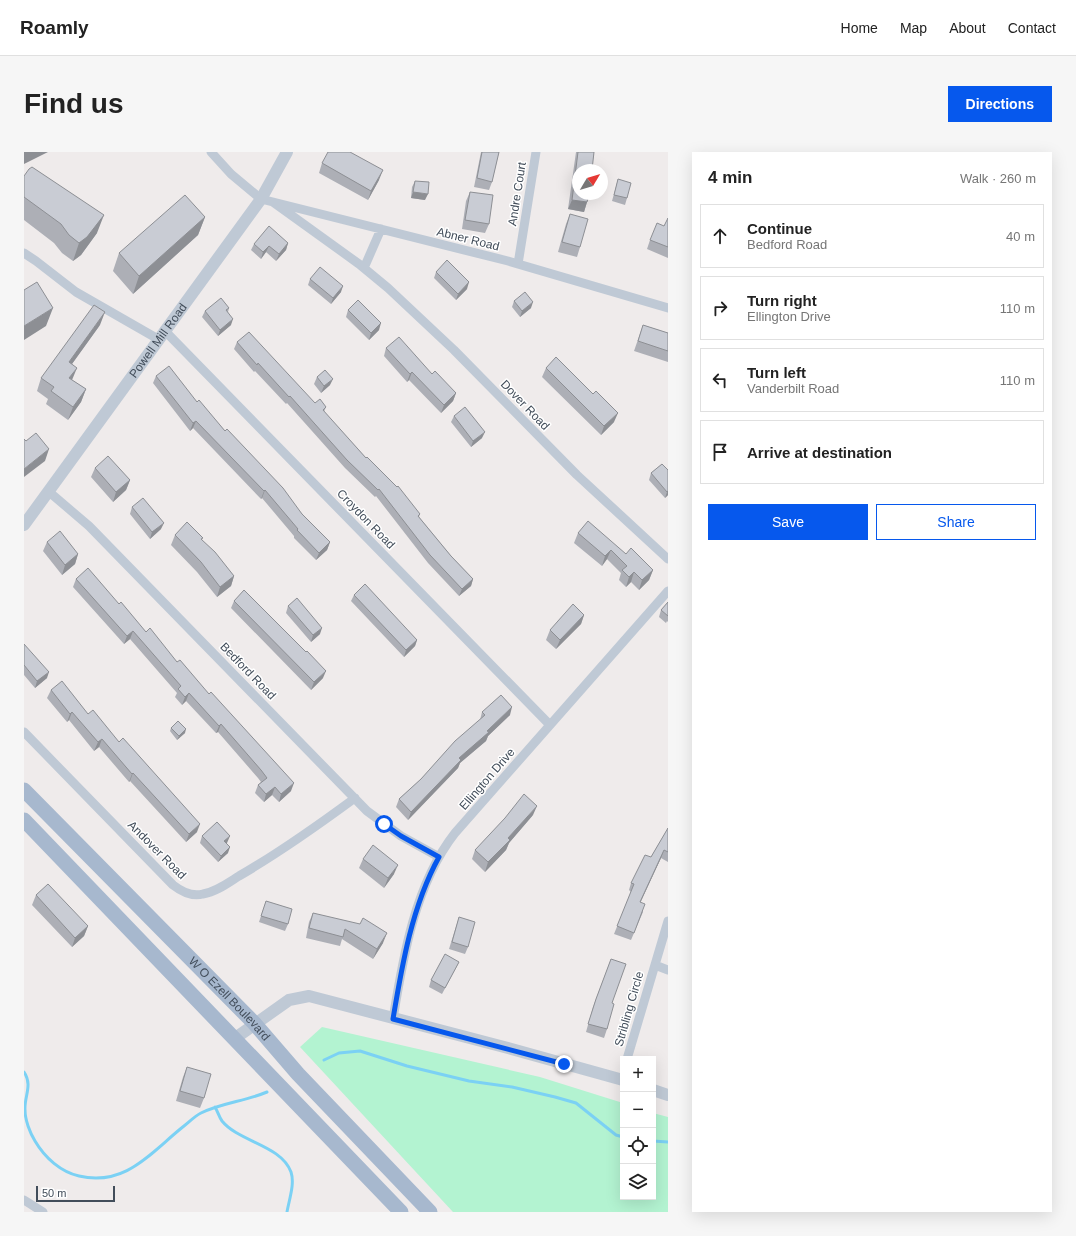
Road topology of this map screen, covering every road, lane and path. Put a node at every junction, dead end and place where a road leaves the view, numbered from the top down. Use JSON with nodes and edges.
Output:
{"nodes":[{"id":1,"x":211,"y":152,"type":"edge"},
{"id":2,"x":287,"y":152,"type":"edge"},
{"id":3,"x":536,"y":152,"type":"edge"},
{"id":4,"x":260,"y":199,"type":"junction"},
{"id":5,"x":273,"y":202,"type":"junction"},
{"id":6,"x":381,"y":230,"type":"junction"},
{"id":7,"x":24,"y":253,"type":"edge"},
{"id":8,"x":518,"y":264,"type":"junction"},
{"id":9,"x":364,"y":268,"type":"junction"},
{"id":10,"x":668,"y":308,"type":"edge"},
{"id":11,"x":161,"y":334,"type":"junction"},
{"id":12,"x":48,"y":491,"type":"junction"},
{"id":13,"x":24,"y":526,"type":"edge"},
{"id":14,"x":668,"y":560,"type":"edge"},
{"id":15,"x":668,"y":592,"type":"edge"},
{"id":16,"x":550,"y":725,"type":"junction"},
{"id":17,"x":24,"y":732,"type":"edge"},
{"id":18,"x":24,"y":790,"type":"edge"},
{"id":19,"x":355,"y":798,"type":"junction"},
{"id":20,"x":24,"y":820,"type":"edge"},
{"id":21,"x":439,"y":857,"type":"junction"},
{"id":22,"x":668,"y":921,"type":"edge"},
{"id":23,"x":654,"y":965,"type":"junction"},
{"id":24,"x":668,"y":970,"type":"edge"},
{"id":25,"x":393,"y":1019,"type":"junction"},
{"id":26,"x":254,"y":1023,"type":"junction"},
{"id":27,"x":234,"y":1039,"type":"junction"},
{"id":28,"x":628,"y":1056,"type":"edge"},
{"id":29,"x":620,"y":1077,"type":"edge"},
{"id":30,"x":656,"y":1091,"type":"edge"},
{"id":31,"x":668,"y":1094,"type":"edge"},
{"id":32,"x":24,"y":1200,"type":"edge"},
{"id":33,"x":43,"y":1212,"type":"edge"},
{"id":34,"x":401,"y":1212,"type":"edge"},
{"id":35,"x":430,"y":1212,"type":"edge"}],
"edges":[{"from":1,"to":4,"type":"street"},
{"from":2,"to":4,"type":"street","name":"Powell Mill Road"},
{"from":3,"to":8,"type":"street","name":"Andre Court"},
{"from":4,"to":5,"type":"street","name":"Abner Road"},
{"from":4,"to":11,"type":"street","name":"Powell Mill Road"},
{"from":5,"to":6,"type":"street","name":"Abner Road"},
{"from":5,"to":9,"type":"street","name":"Dover Road"},
{"from":6,"to":8,"type":"street","name":"Abner Road"},
{"from":6,"to":9,"type":"street"},
{"from":7,"to":11,"type":"street","name":"Croydon Road"},
{"from":8,"to":10,"type":"street","name":"Abner Road"},
{"from":9,"to":14,"type":"street","name":"Dover Road"},
{"from":11,"to":12,"type":"street","name":"Powell Mill Road"},
{"from":11,"to":16,"type":"street","name":"Croydon Road"},
{"from":12,"to":13,"type":"street","name":"Powell Mill Road"},
{"from":12,"to":19,"type":"street","name":"Bedford Road"},
{"from":15,"to":16,"type":"street","name":"Ellington Drive"},
{"from":16,"to":21,"type":"street","name":"Ellington Drive"},
{"from":17,"to":19,"type":"street","name":"Andover Road"},
{"from":18,"to":26,"type":"main road","name":"W O Ezell Boulevard"},
{"from":19,"to":21,"type":"street","name":"Bedford Road"},
{"from":20,"to":27,"type":"main road","name":"W O Ezell Boulevard"},
{"from":21,"to":25,"type":"street","name":"Ellington Drive"},
{"from":22,"to":23,"type":"street","name":"Stribling Circle"},
{"from":23,"to":24,"type":"street","name":"Stribling Circle"},
{"from":23,"to":28,"type":"street","name":"Stribling Circle"},
{"from":25,"to":26,"type":"street"},
{"from":25,"to":29,"type":"street"},
{"from":26,"to":27,"type":"street"},
{"from":26,"to":35,"type":"main road","name":"W O Ezell Boulevard"},
{"from":27,"to":34,"type":"main road","name":"W O Ezell Boulevard"},
{"from":30,"to":31,"type":"street"},
{"from":32,"to":33,"type":"street"}]}
